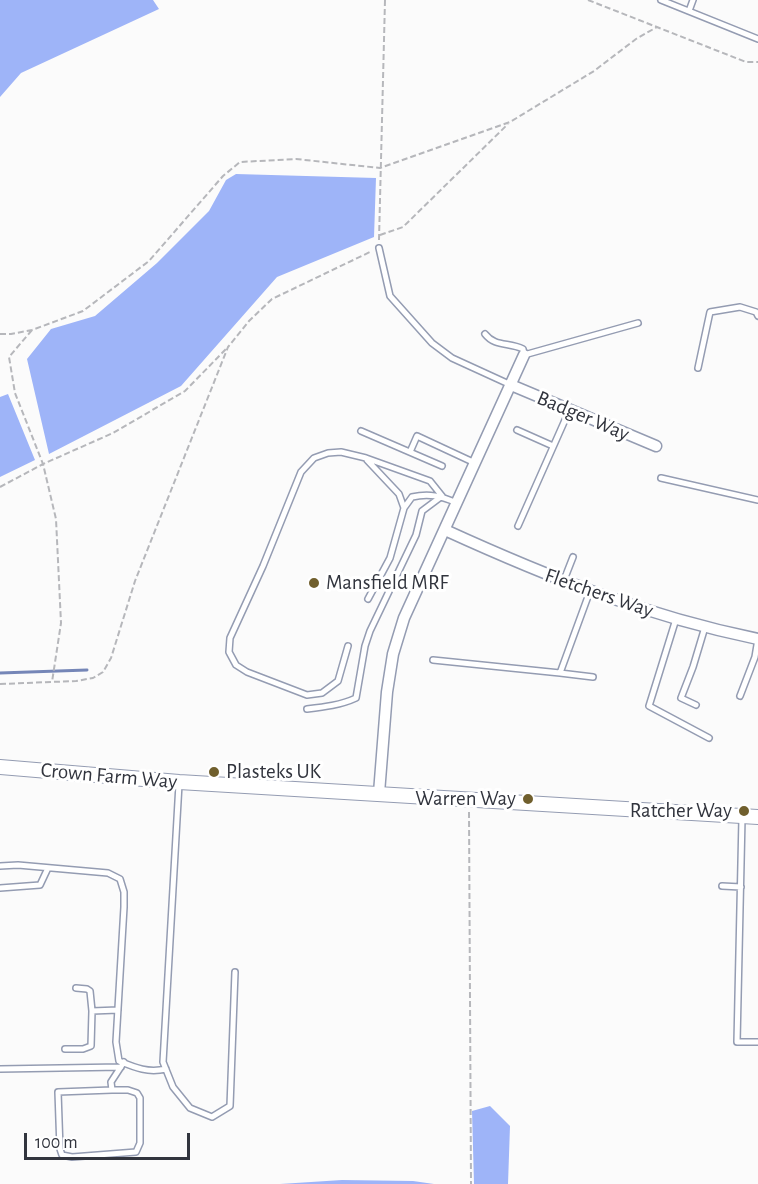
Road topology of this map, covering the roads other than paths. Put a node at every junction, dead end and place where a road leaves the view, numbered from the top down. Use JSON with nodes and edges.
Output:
{"nodes":[{"id":1,"x":661,"y":0,"type":"edge"},
{"id":2,"x":693,"y":0,"type":"edge"},
{"id":3,"x":689,"y":11,"type":"junction"},
{"id":4,"x":758,"y":39,"type":"edge"},
{"id":5,"x":379,"y":248,"type":"road end"},
{"id":6,"x":758,"y":316,"type":"edge"},
{"id":7,"x":638,"y":323,"type":"dead end"},
{"id":8,"x":485,"y":334,"type":"dead end"},
{"id":9,"x":524,"y":355,"type":"junction"},
{"id":10,"x":698,"y":368,"type":"dead end"},
{"id":11,"x":511,"y":385,"type":"junction"},
{"id":12,"x":569,"y":411,"type":"junction"},
{"id":13,"x":517,"y":430,"type":"dead end"},
{"id":14,"x":362,"y":431,"type":"dead end"},
{"id":15,"x":553,"y":446,"type":"junction"},
{"id":16,"x":656,"y":446,"type":"dead end"},
{"id":17,"x":410,"y":452,"type":"junction"},
{"id":18,"x":366,"y":458,"type":"junction"},
{"id":19,"x":475,"y":463,"type":"junction"},
{"id":20,"x":442,"y":466,"type":"dead end"},
{"id":21,"x":661,"y":478,"type":"dead end"},
{"id":22,"x":442,"y":496,"type":"junction"},
{"id":23,"x":758,"y":500,"type":"edge"},
{"id":24,"x":457,"y":503,"type":"junction"},
{"id":25,"x":404,"y":508,"type":"junction"},
{"id":26,"x":518,"y":526,"type":"dead end"},
{"id":27,"x":445,"y":530,"type":"junction"},
{"id":28,"x":573,"y":557,"type":"dead end"},
{"id":29,"x":563,"y":582,"type":"junction"},
{"id":30,"x":590,"y":591,"type":"junction"},
{"id":31,"x":368,"y":599,"type":"dead end"},
{"id":32,"x":676,"y":619,"type":"junction"},
{"id":33,"x":705,"y":627,"type":"junction"},
{"id":34,"x":758,"y":639,"type":"edge"},
{"id":35,"x":348,"y":646,"type":"dead end"},
{"id":36,"x":434,"y":660,"type":"dead end"},
{"id":37,"x":560,"y":673,"type":"junction"},
{"id":38,"x":593,"y":677,"type":"dead end"},
{"id":39,"x":740,"y":696,"type":"dead end"},
{"id":40,"x":696,"y":705,"type":"dead end"},
{"id":41,"x":307,"y":709,"type":"dead end"},
{"id":42,"x":709,"y":738,"type":"dead end"},
{"id":43,"x":0,"y":767,"type":"edge"},
{"id":44,"x":179,"y":782,"type":"junction"},
{"id":45,"x":379,"y":794,"type":"junction"},
{"id":46,"x":742,"y":817,"type":"junction"},
{"id":47,"x":758,"y":817,"type":"edge"},
{"id":48,"x":0,"y":866,"type":"edge"},
{"id":49,"x":48,"y":868,"type":"junction"},
{"id":50,"x":722,"y":886,"type":"dead end"},
{"id":51,"x":741,"y":887,"type":"junction"},
{"id":52,"x":0,"y":888,"type":"edge"},
{"id":53,"x":235,"y":972,"type":"dead end"},
{"id":54,"x":76,"y":988,"type":"dead end"},
{"id":55,"x":118,"y":1010,"type":"junction"},
{"id":56,"x":92,"y":1011,"type":"junction"},
{"id":57,"x":758,"y":1042,"type":"edge"},
{"id":58,"x":65,"y":1049,"type":"dead end"},
{"id":59,"x":122,"y":1065,"type":"junction"},
{"id":60,"x":0,"y":1069,"type":"edge"},
{"id":61,"x":166,"y":1069,"type":"junction"},
{"id":62,"x":112,"y":1090,"type":"junction"}],
"edges":[{"from":1,"to":3,"type":"lane"},
{"from":2,"to":3,"type":"lane"},
{"from":3,"to":4,"type":"lane"},
{"from":5,"to":11,"type":"lane"},
{"from":6,"to":10,"type":"lane"},
{"from":7,"to":9,"type":"lane"},
{"from":8,"to":9,"type":"lane"},
{"from":9,"to":11,"type":"street"},
{"from":11,"to":12,"type":"street","name":"Badger Way"},
{"from":11,"to":19,"type":"street"},
{"from":12,"to":15,"type":"lane"},
{"from":12,"to":16,"type":"street","name":"Badger Way"},
{"from":13,"to":15,"type":"lane"},
{"from":14,"to":17,"type":"lane"},
{"from":15,"to":26,"type":"lane"},
{"from":17,"to":19,"type":"lane"},
{"from":17,"to":20,"type":"lane"},
{"from":18,"to":22,"type":"lane"},
{"from":18,"to":25,"type":"lane"},
{"from":18,"to":35,"type":"lane"},
{"from":19,"to":24,"type":"street"},
{"from":21,"to":23,"type":"lane"},
{"from":22,"to":24,"type":"lane"},
{"from":22,"to":25,"type":"lane"},
{"from":22,"to":41,"type":"lane"},
{"from":24,"to":27,"type":"street"},
{"from":25,"to":31,"type":"lane"},
{"from":27,"to":29,"type":"street","name":"Fletchers Way"},
{"from":27,"to":45,"type":"street"},
{"from":28,"to":29,"type":"lane"},
{"from":29,"to":30,"type":"street","name":"Fletchers Way"},
{"from":30,"to":32,"type":"street","name":"Fletchers Way"},
{"from":30,"to":37,"type":"lane"},
{"from":32,"to":33,"type":"street","name":"Fletchers Way"},
{"from":32,"to":42,"type":"lane"},
{"from":33,"to":34,"type":"street","name":"Fletchers Way"},
{"from":33,"to":40,"type":"lane"},
{"from":34,"to":39,"type":"lane"},
{"from":36,"to":37,"type":"lane"},
{"from":37,"to":38,"type":"lane"},
{"from":43,"to":44,"type":"street","name":"Crown Farm Way"},
{"from":44,"to":45,"type":"street","name":"Crown Farm Way"},
{"from":44,"to":61,"type":"lane"},
{"from":45,"to":46,"type":"street","name":"Crown Farm Way"},
{"from":46,"to":47,"type":"street","name":"Crown Farm Way"},
{"from":46,"to":51,"type":"lane"},
{"from":48,"to":49,"type":"lane"},
{"from":49,"to":52,"type":"lane"},
{"from":49,"to":55,"type":"lane"},
{"from":50,"to":51,"type":"lane"},
{"from":51,"to":57,"type":"lane"},
{"from":53,"to":61,"type":"lane"},
{"from":54,"to":56,"type":"lane"},
{"from":55,"to":56,"type":"lane"},
{"from":55,"to":59,"type":"lane"},
{"from":56,"to":58,"type":"lane"},
{"from":59,"to":60,"type":"lane"},
{"from":59,"to":61,"type":"lane"},
{"from":59,"to":62,"type":"lane"},
{"from":62,"to":62,"type":"lane"}]}
